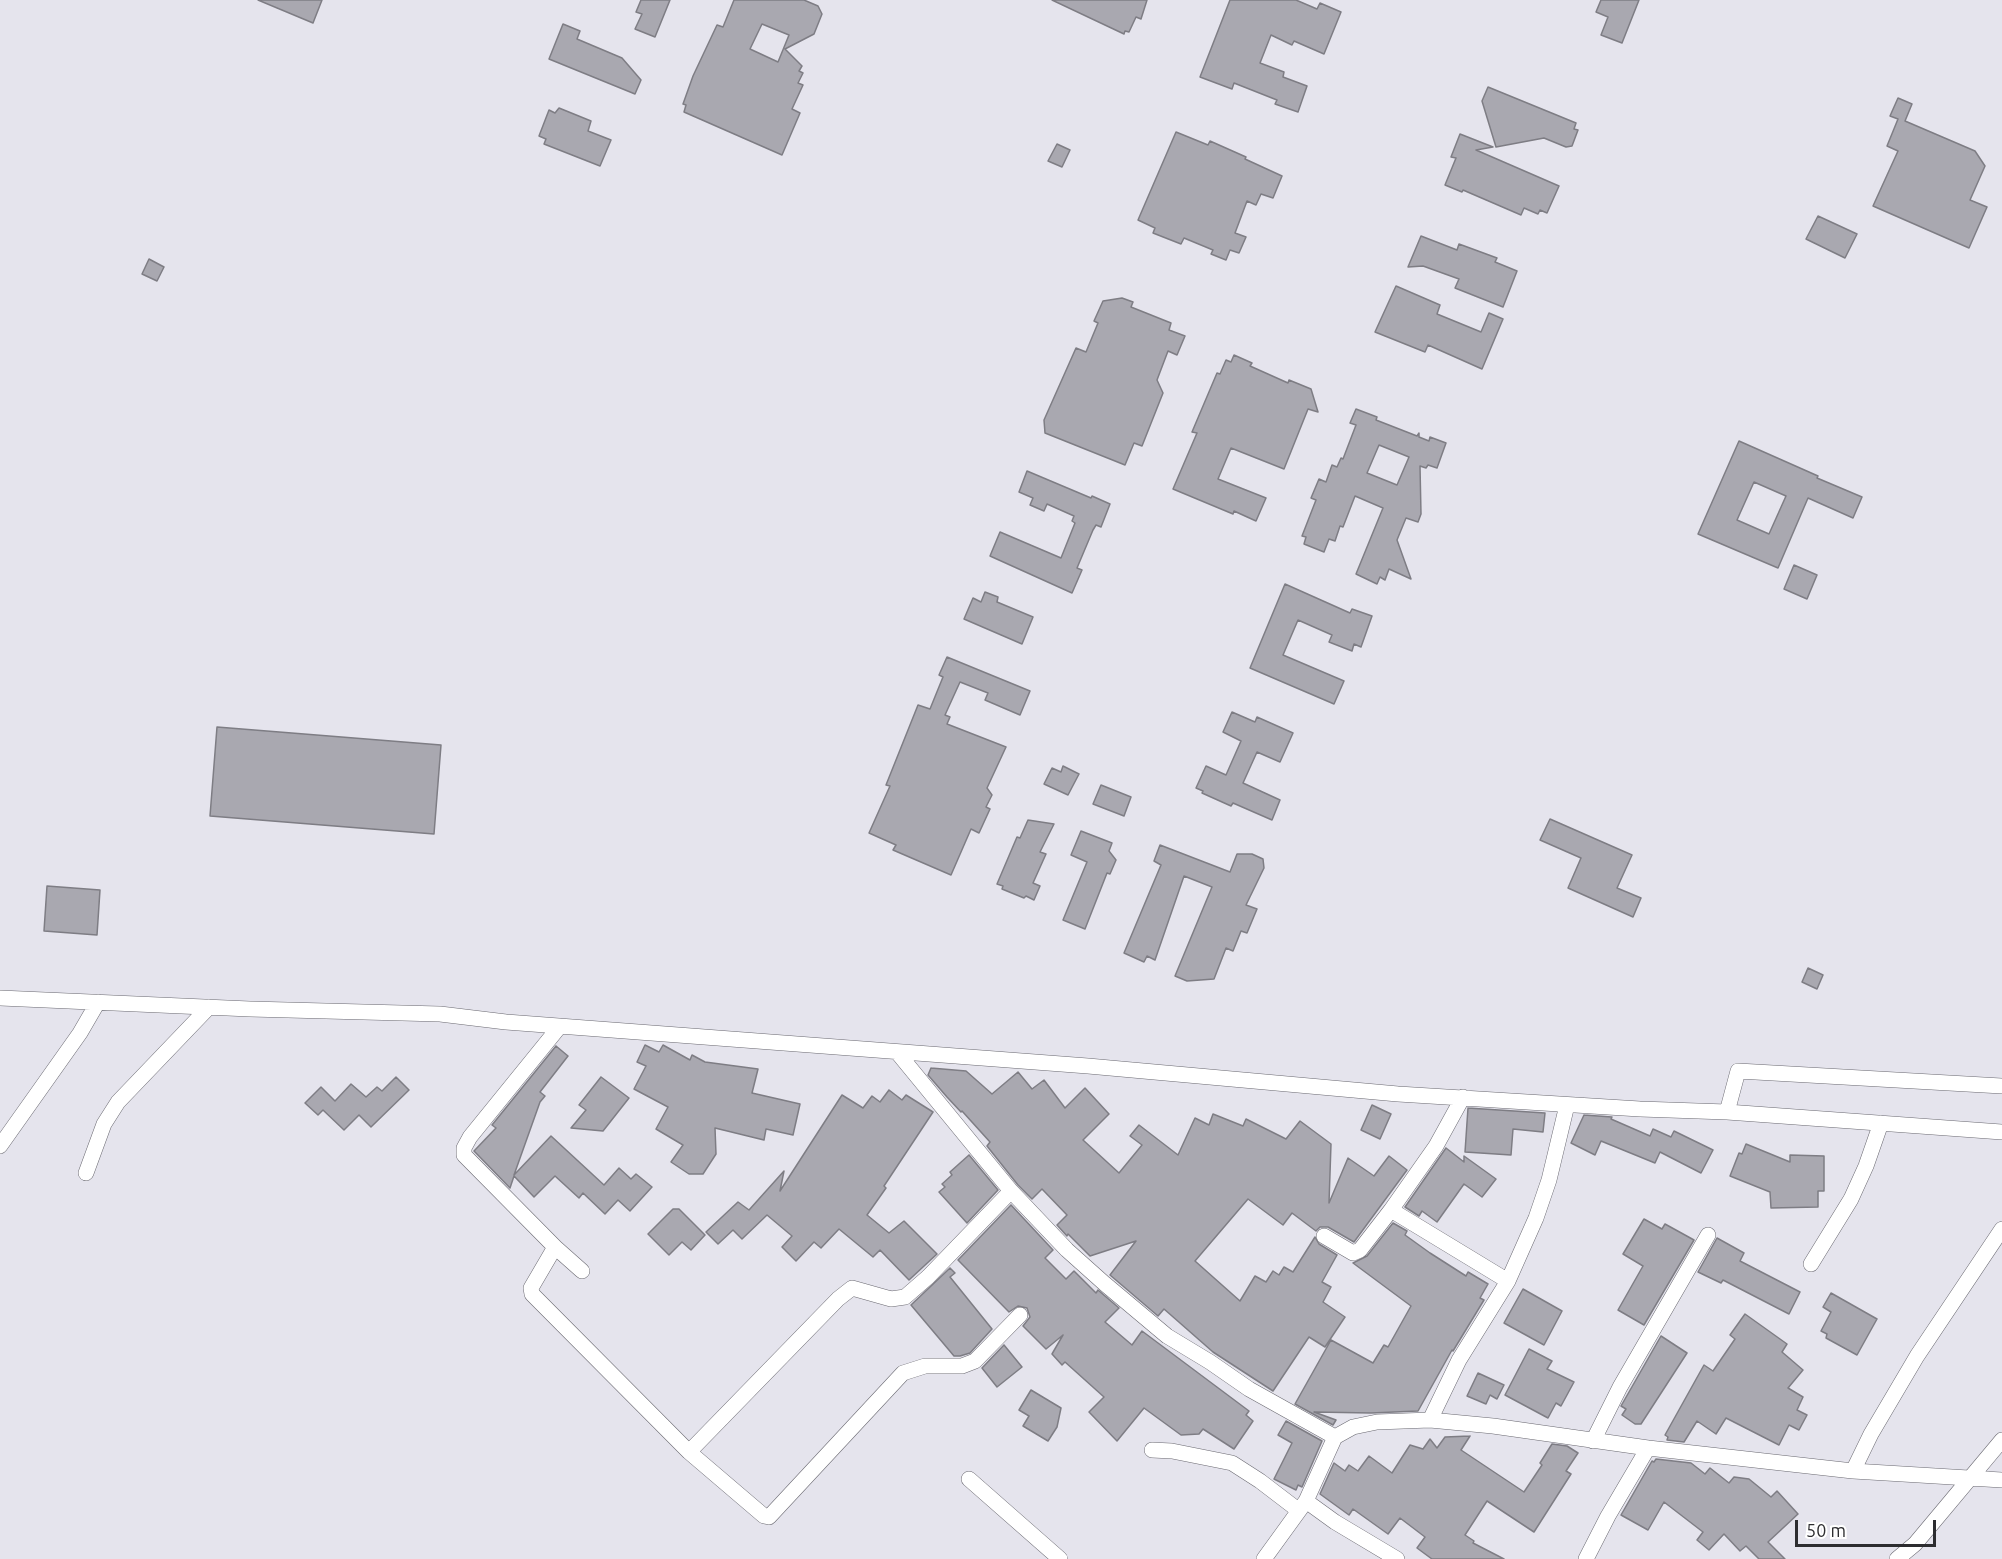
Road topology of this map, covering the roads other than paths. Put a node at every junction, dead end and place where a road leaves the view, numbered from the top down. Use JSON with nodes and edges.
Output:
{"nodes":[{"id":1,"x":0,"y":998,"type":"edge"},
{"id":2,"x":98,"y":1002,"type":"junction"},
{"id":3,"x":209,"y":1007,"type":"junction"},
{"id":4,"x":560,"y":1026,"type":"junction"},
{"id":5,"x":897,"y":1052,"type":"junction"},
{"id":6,"x":2002,"y":1086,"type":"edge"},
{"id":7,"x":1462,"y":1097,"type":"junction"},
{"id":8,"x":1567,"y":1105,"type":"junction"},
{"id":9,"x":1727,"y":1112,"type":"junction"},
{"id":10,"x":1881,"y":1123,"type":"junction"},
{"id":11,"x":2002,"y":1132,"type":"edge"},
{"id":12,"x":0,"y":1146,"type":"edge"},
{"id":13,"x":86,"y":1173,"type":"dead end"},
{"id":14,"x":1011,"y":1191,"type":"junction"},
{"id":15,"x":1391,"y":1210,"type":"junction"},
{"id":16,"x":2002,"y":1229,"type":"edge"},
{"id":17,"x":1708,"y":1235,"type":"dead end"},
{"id":18,"x":1324,"y":1236,"type":"dead end"},
{"id":19,"x":555,"y":1247,"type":"junction"},
{"id":20,"x":1811,"y":1264,"type":"dead end"},
{"id":21,"x":582,"y":1271,"type":"dead end"},
{"id":22,"x":1508,"y":1281,"type":"junction"},
{"id":23,"x":1020,"y":1315,"type":"dead end"},
{"id":24,"x":1430,"y":1420,"type":"junction"},
{"id":25,"x":1335,"y":1437,"type":"junction"},
{"id":26,"x":2002,"y":1440,"type":"edge"},
{"id":27,"x":1593,"y":1441,"type":"junction"},
{"id":28,"x":1648,"y":1448,"type":"junction"},
{"id":29,"x":1152,"y":1450,"type":"dead end"},
{"id":30,"x":689,"y":1452,"type":"junction"},
{"id":31,"x":1853,"y":1471,"type":"junction"},
{"id":32,"x":1971,"y":1477,"type":"junction"},
{"id":33,"x":969,"y":1479,"type":"dead end"},
{"id":34,"x":2002,"y":1480,"type":"edge"},
{"id":35,"x":1302,"y":1506,"type":"junction"},
{"id":36,"x":1060,"y":1559,"type":"edge"},
{"id":37,"x":1264,"y":1559,"type":"edge"},
{"id":38,"x":1397,"y":1559,"type":"edge"},
{"id":39,"x":1586,"y":1559,"type":"edge"},
{"id":40,"x":1897,"y":1559,"type":"edge"}],
"edges":[{"from":1,"to":2,"type":"street"},
{"from":2,"to":3,"type":"street"},
{"from":2,"to":12,"type":"street"},
{"from":3,"to":4,"type":"street"},
{"from":3,"to":13,"type":"street"},
{"from":4,"to":5,"type":"street"},
{"from":4,"to":19,"type":"street"},
{"from":5,"to":7,"type":"street"},
{"from":5,"to":14,"type":"street"},
{"from":6,"to":9,"type":"street"},
{"from":7,"to":8,"type":"street"},
{"from":7,"to":15,"type":"street"},
{"from":8,"to":9,"type":"street"},
{"from":8,"to":22,"type":"street"},
{"from":9,"to":10,"type":"street"},
{"from":10,"to":11,"type":"street"},
{"from":10,"to":20,"type":"street"},
{"from":14,"to":25,"type":"street"},
{"from":14,"to":30,"type":"street"},
{"from":15,"to":18,"type":"street"},
{"from":15,"to":22,"type":"street"},
{"from":16,"to":31,"type":"street"},
{"from":17,"to":27,"type":"street"},
{"from":19,"to":21,"type":"street"},
{"from":19,"to":30,"type":"street"},
{"from":22,"to":24,"type":"street"},
{"from":23,"to":30,"type":"street"},
{"from":24,"to":25,"type":"street"},
{"from":24,"to":27,"type":"street"},
{"from":25,"to":35,"type":"street"},
{"from":26,"to":32,"type":"street"},
{"from":27,"to":28,"type":"street"},
{"from":28,"to":31,"type":"street"},
{"from":28,"to":39,"type":"street"},
{"from":29,"to":35,"type":"street"},
{"from":31,"to":32,"type":"street"},
{"from":32,"to":34,"type":"street"},
{"from":32,"to":40,"type":"street"},
{"from":33,"to":36,"type":"street"},
{"from":35,"to":37,"type":"street"},
{"from":35,"to":38,"type":"street"}]}
